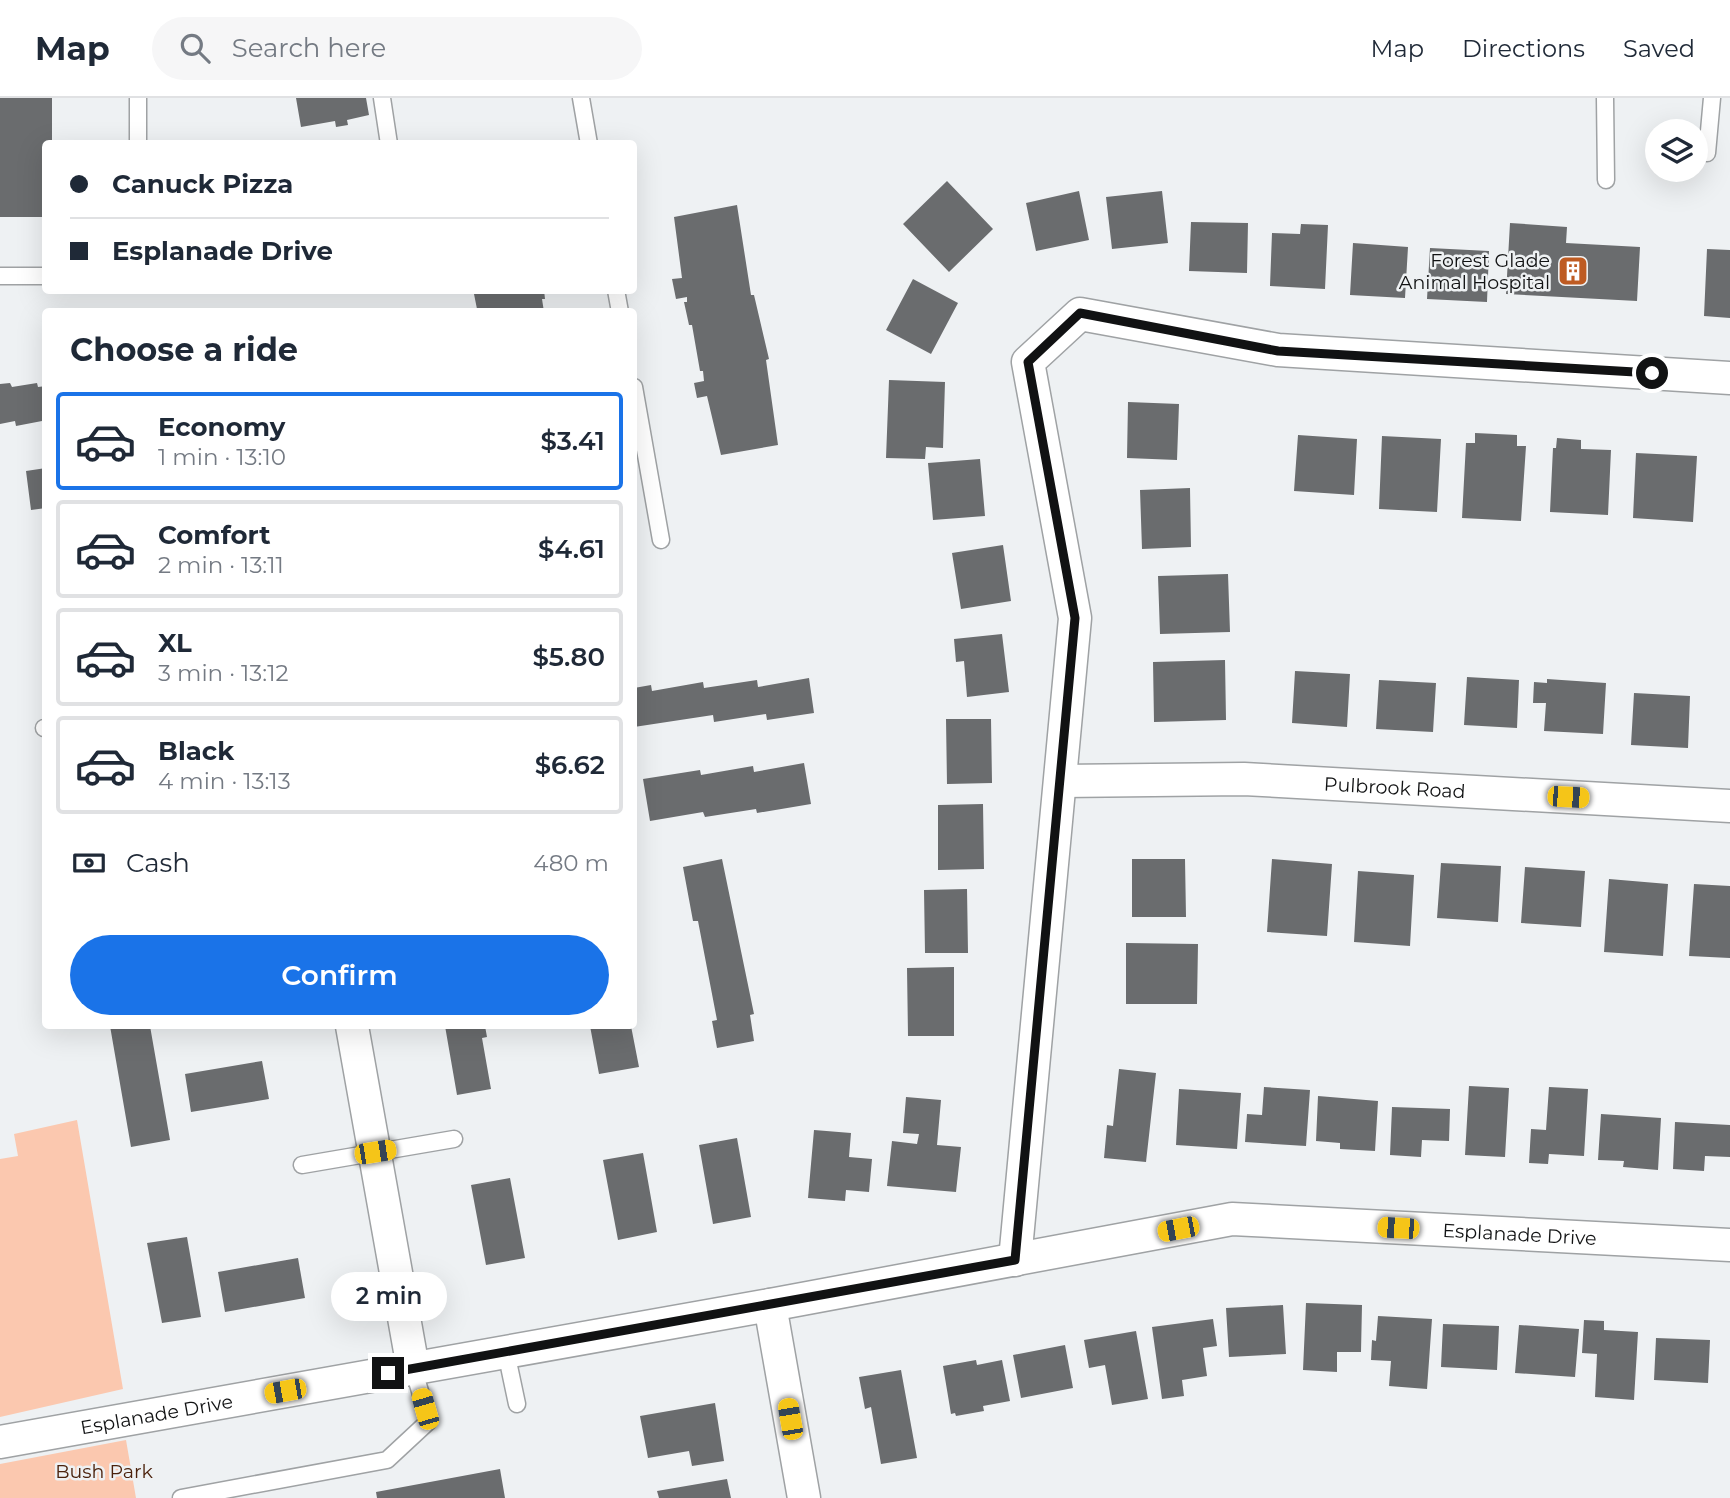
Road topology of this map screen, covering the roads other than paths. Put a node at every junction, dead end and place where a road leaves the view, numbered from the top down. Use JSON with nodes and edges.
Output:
{"nodes":[{"id":1,"x":138,"y":98,"type":"edge"},
{"id":2,"x":382,"y":98,"type":"edge"},
{"id":3,"x":581,"y":98,"type":"edge"},
{"id":4,"x":1605,"y":98,"type":"edge"},
{"id":5,"x":1712,"y":98,"type":"edge"},
{"id":6,"x":138,"y":140,"type":"edge"},
{"id":7,"x":388,"y":140,"type":"edge"},
{"id":8,"x":588,"y":140,"type":"edge"},
{"id":9,"x":1708,"y":142,"type":"edge"},
{"id":10,"x":1606,"y":180,"type":"dead end"},
{"id":11,"x":0,"y":276,"type":"edge"},
{"id":12,"x":42,"y":276,"type":"edge"},
{"id":13,"x":1730,"y":378,"type":"edge"},
{"id":14,"x":637,"y":404,"type":"edge"},
{"id":15,"x":661,"y":540,"type":"dead end"},
{"id":16,"x":1061,"y":781,"type":"junction"},
{"id":17,"x":1730,"y":806,"type":"edge"},
{"id":18,"x":353,"y":1029,"type":"edge"},
{"id":19,"x":454,"y":1139,"type":"dead end"},
{"id":20,"x":375,"y":1152,"type":"junction"},
{"id":21,"x":302,"y":1165,"type":"dead end"},
{"id":22,"x":1730,"y":1245,"type":"edge"},
{"id":23,"x":1015,"y":1260,"type":"junction"},
{"id":24,"x":770,"y":1305,"type":"junction"},
{"id":25,"x":506,"y":1352,"type":"junction"},
{"id":26,"x":413,"y":1368,"type":"junction"},
{"id":27,"x":517,"y":1404,"type":"dead end"},
{"id":28,"x":0,"y":1442,"type":"edge"},
{"id":29,"x":181,"y":1498,"type":"edge"},
{"id":30,"x":804,"y":1498,"type":"edge"}],
"edges":[{"from":1,"to":6,"type":"lane"},
{"from":2,"to":7,"type":"lane"},
{"from":3,"to":8,"type":"lane"},
{"from":4,"to":10,"type":"lane"},
{"from":5,"to":9,"type":"lane"},
{"from":11,"to":12,"type":"lane"},
{"from":13,"to":16,"type":"street"},
{"from":14,"to":15,"type":"lane"},
{"from":16,"to":17,"type":"street","name":"Pulbrook Road"},
{"from":16,"to":23,"type":"street"},
{"from":18,"to":20,"type":"street"},
{"from":19,"to":20,"type":"lane"},
{"from":20,"to":21,"type":"lane"},
{"from":20,"to":26,"type":"street"},
{"from":22,"to":23,"type":"street","name":"Esplanade Drive"},
{"from":23,"to":24,"type":"street","name":"Esplanade Drive"},
{"from":24,"to":25,"type":"street","name":"Esplanade Drive"},
{"from":24,"to":30,"type":"street"},
{"from":25,"to":26,"type":"street","name":"Esplanade Drive"},
{"from":25,"to":27,"type":"lane"},
{"from":26,"to":28,"type":"street","name":"Esplanade Drive"},
{"from":26,"to":29,"type":"lane"}]}
